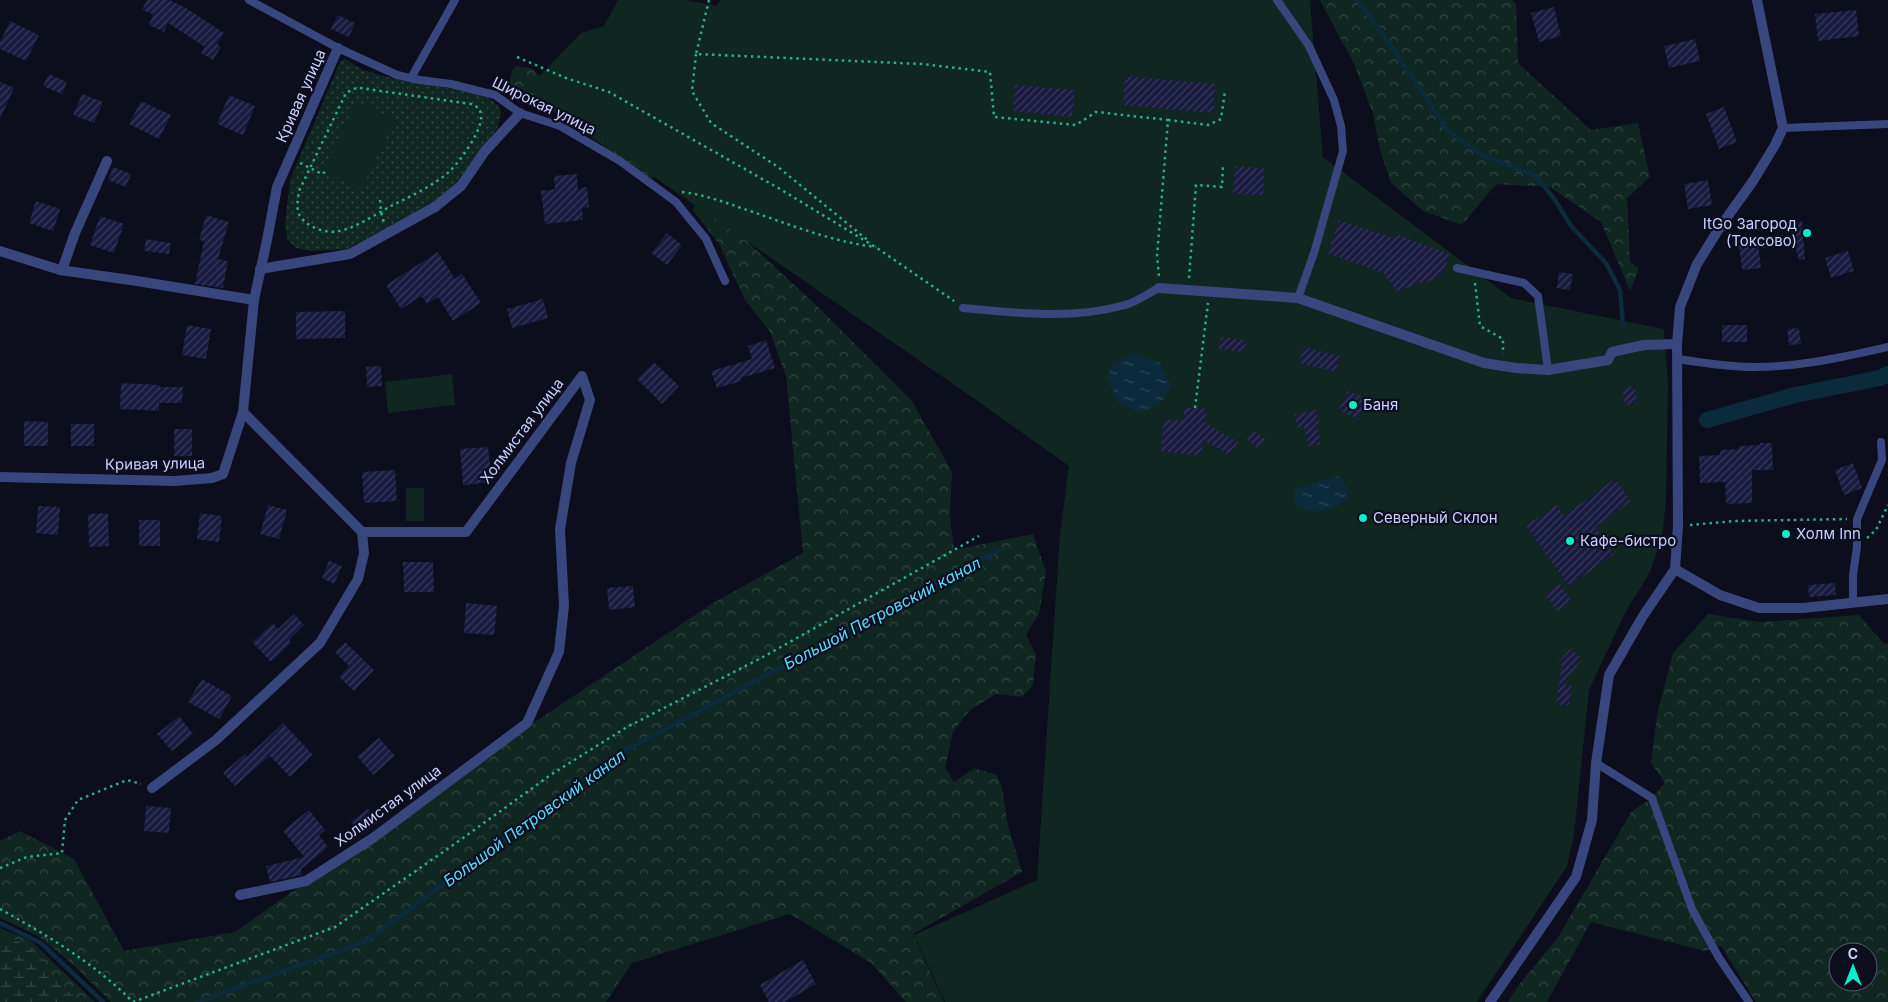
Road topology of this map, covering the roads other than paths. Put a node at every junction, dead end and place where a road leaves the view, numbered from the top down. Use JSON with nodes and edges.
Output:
{"nodes":[{"id":1,"x":249,"y":0,"type":"edge"},
{"id":2,"x":455,"y":0,"type":"edge"},
{"id":3,"x":1757,"y":0,"type":"edge"},
{"id":4,"x":1279,"y":1,"type":"edge"},
{"id":5,"x":338,"y":48,"type":"junction"},
{"id":6,"x":411,"y":78,"type":"junction"},
{"id":7,"x":520,"y":112,"type":"junction"},
{"id":8,"x":1888,"y":124,"type":"edge"},
{"id":9,"x":1783,"y":128,"type":"junction"},
{"id":10,"x":107,"y":161,"type":"dead end"},
{"id":11,"x":0,"y":251,"type":"edge"},
{"id":12,"x":1457,"y":268,"type":"dead end"},
{"id":13,"x":260,"y":269,"type":"junction"},
{"id":14,"x":62,"y":270,"type":"junction"},
{"id":15,"x":725,"y":281,"type":"dead end"},
{"id":16,"x":1159,"y":288,"type":"joint"},
{"id":17,"x":1298,"y":298,"type":"junction"},
{"id":18,"x":254,"y":300,"type":"junction"},
{"id":19,"x":963,"y":308,"type":"road end"},
{"id":20,"x":1677,"y":344,"type":"junction"},
{"id":21,"x":1888,"y":347,"type":"edge"},
{"id":22,"x":1678,"y":359,"type":"junction"},
{"id":23,"x":1548,"y":370,"type":"junction"},
{"id":24,"x":242,"y":412,"type":"junction"},
{"id":25,"x":1881,"y":442,"type":"dead end"},
{"id":26,"x":0,"y":478,"type":"edge"},
{"id":27,"x":362,"y":532,"type":"junction"},
{"id":28,"x":1675,"y":569,"type":"junction"},
{"id":29,"x":1888,"y":598,"type":"edge"},
{"id":30,"x":1853,"y":603,"type":"junction"},
{"id":31,"x":1596,"y":763,"type":"junction"},
{"id":32,"x":152,"y":788,"type":"road end"},
{"id":33,"x":240,"y":895,"type":"dead end"},
{"id":34,"x":1490,"y":1002,"type":"edge"},
{"id":35,"x":1749,"y":1002,"type":"edge"}],
"edges":[{"from":1,"to":5,"type":"lane","name":"Широкая улица"},
{"from":2,"to":6,"type":"lane"},
{"from":3,"to":9,"type":"street"},
{"from":4,"to":17,"type":"lane"},
{"from":5,"to":6,"type":"lane","name":"Широкая улица"},
{"from":5,"to":13,"type":"street","name":"Кривая улица"},
{"from":6,"to":7,"type":"lane","name":"Широкая улица"},
{"from":7,"to":13,"type":"street"},
{"from":7,"to":15,"type":"lane","name":"Широкая улица"},
{"from":8,"to":9,"type":"lane"},
{"from":9,"to":20,"type":"street"},
{"from":10,"to":14,"type":"street"},
{"from":11,"to":14,"type":"street"},
{"from":12,"to":23,"type":"lane"},
{"from":13,"to":18,"type":"street","name":"Кривая улица"},
{"from":14,"to":18,"type":"street"},
{"from":16,"to":17,"type":"street"},
{"from":16,"to":19,"type":"lane"},
{"from":17,"to":23,"type":"street"},
{"from":18,"to":24,"type":"street","name":"Кривая улица"},
{"from":20,"to":22,"type":"street"},
{"from":20,"to":23,"type":"street"},
{"from":21,"to":22,"type":"lane"},
{"from":22,"to":28,"type":"street"},
{"from":24,"to":26,"type":"street","name":"Кривая улица"},
{"from":24,"to":27,"type":"street"},
{"from":25,"to":30,"type":"lane"},
{"from":27,"to":32,"type":"street"},
{"from":27,"to":33,"type":"street","name":"Холмистая улица"},
{"from":28,"to":30,"type":"street"},
{"from":28,"to":31,"type":"street"},
{"from":29,"to":30,"type":"street"},
{"from":31,"to":34,"type":"street"},
{"from":31,"to":35,"type":"lane"}]}
